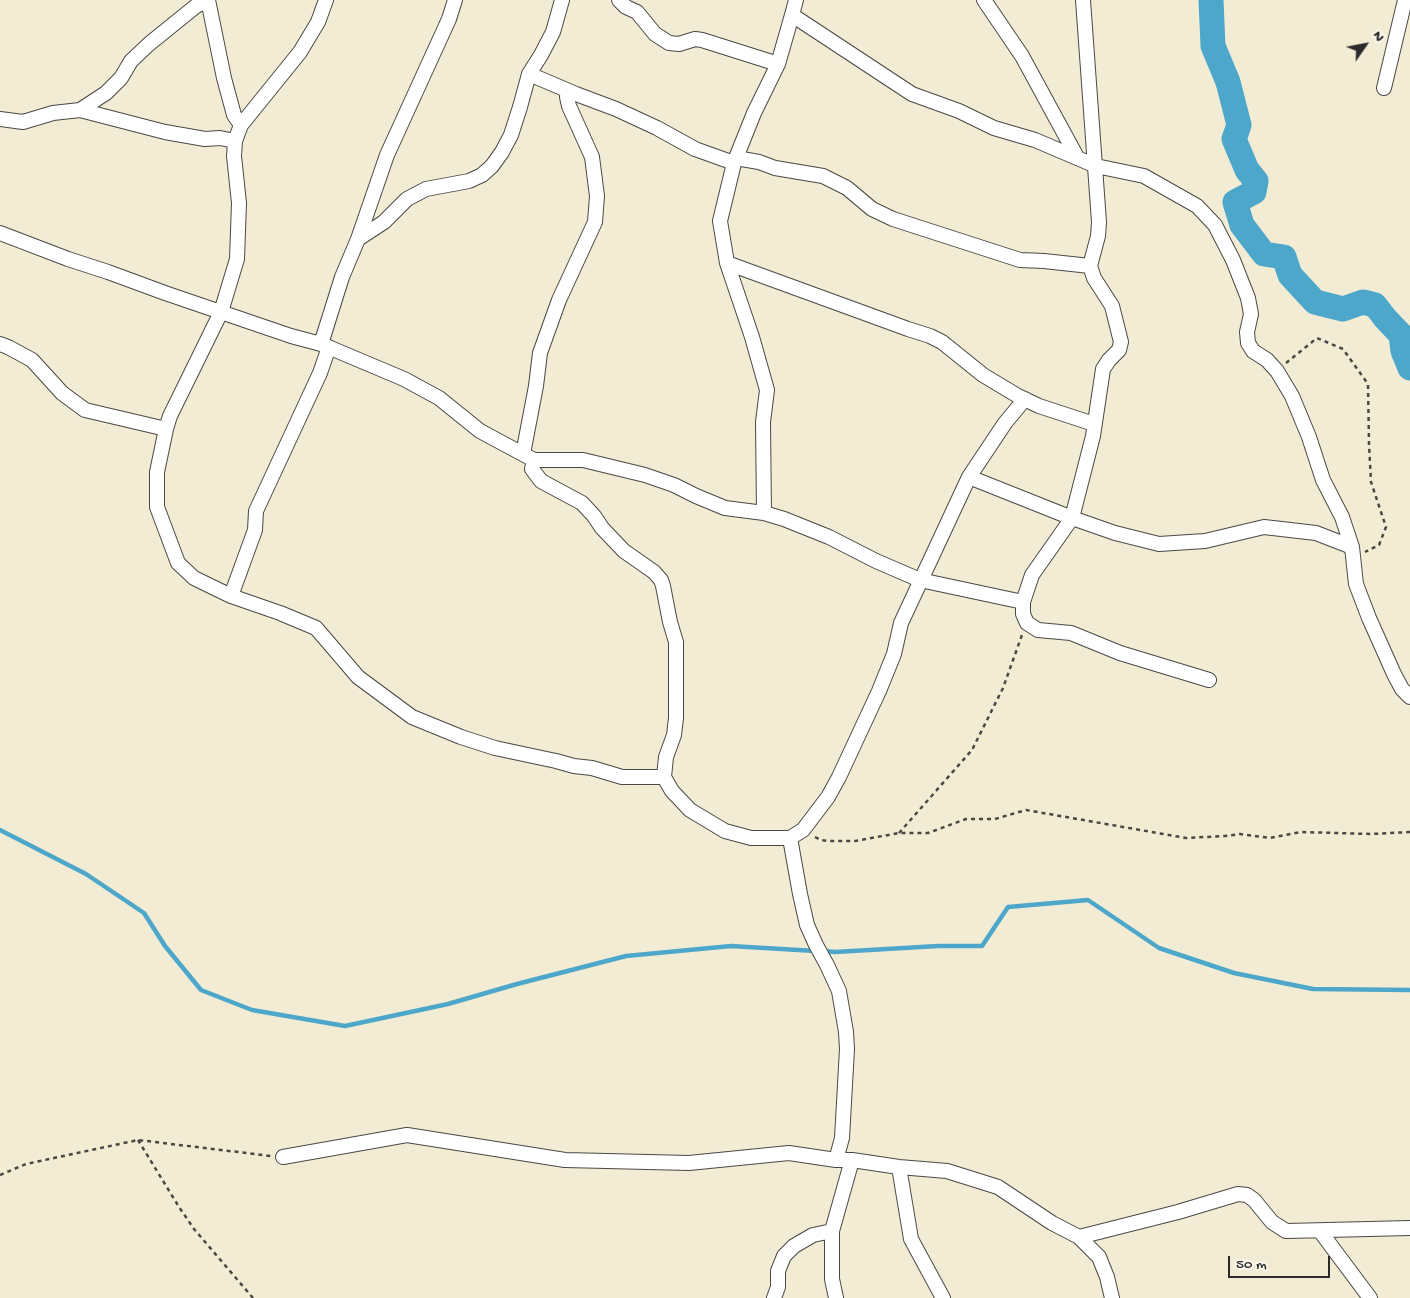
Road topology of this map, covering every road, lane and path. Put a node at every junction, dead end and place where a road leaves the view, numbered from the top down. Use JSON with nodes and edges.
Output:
{"nodes":[{"id":1,"x":326,"y":0,"type":"edge"},
{"id":2,"x":455,"y":0,"type":"edge"},
{"id":3,"x":562,"y":0,"type":"edge"},
{"id":4,"x":619,"y":0,"type":"edge"},
{"id":5,"x":796,"y":0,"type":"edge"},
{"id":6,"x":984,"y":0,"type":"edge"},
{"id":7,"x":1083,"y":0,"type":"edge"},
{"id":8,"x":1405,"y":0,"type":"edge"},
{"id":9,"x":208,"y":1,"type":"edge"},
{"id":10,"x":792,"y":15,"type":"junction"},
{"id":11,"x":778,"y":64,"type":"junction"},
{"id":12,"x":529,"y":74,"type":"junction"},
{"id":13,"x":1384,"y":88,"type":"dead end"},
{"id":14,"x":569,"y":91,"type":"junction"},
{"id":15,"x":80,"y":110,"type":"junction"},
{"id":16,"x":0,"y":119,"type":"edge"},
{"id":17,"x":241,"y":125,"type":"junction"},
{"id":18,"x":235,"y":141,"type":"junction"},
{"id":19,"x":1077,"y":157,"type":"junction"},
{"id":20,"x":735,"y":160,"type":"junction"},
{"id":21,"x":1096,"y":166,"type":"junction"},
{"id":22,"x":0,"y":233,"type":"edge"},
{"id":23,"x":358,"y":239,"type":"junction"},
{"id":24,"x":727,"y":263,"type":"junction"},
{"id":25,"x":1090,"y":266,"type":"junction"},
{"id":26,"x":221,"y":312,"type":"junction"},
{"id":27,"x":0,"y":344,"type":"edge"},
{"id":28,"x":325,"y":345,"type":"junction"},
{"id":29,"x":1277,"y":371,"type":"junction"},
{"id":30,"x":1025,"y":399,"type":"junction"},
{"id":31,"x":1094,"y":424,"type":"junction"},
{"id":32,"x":166,"y":429,"type":"junction"},
{"id":33,"x":529,"y":457,"type":"junction"},
{"id":34,"x":969,"y":477,"type":"junction"},
{"id":35,"x":764,"y":512,"type":"junction"},
{"id":36,"x":1072,"y":518,"type":"junction"},
{"id":37,"x":1352,"y":547,"type":"junction"},
{"id":38,"x":920,"y":580,"type":"junction"},
{"id":39,"x":231,"y":596,"type":"junction"},
{"id":40,"x":1023,"y":602,"type":"junction"},
{"id":41,"x":1027,"y":624,"type":"junction"},
{"id":42,"x":1209,"y":680,"type":"dead end"},
{"id":43,"x":1410,"y":697,"type":"edge"},
{"id":44,"x":664,"y":776,"type":"junction"},
{"id":45,"x":803,"y":830,"type":"junction"},
{"id":46,"x":1410,"y":832,"type":"edge"},
{"id":47,"x":898,"y":833,"type":"junction"},
{"id":48,"x":790,"y":838,"type":"junction"},
{"id":49,"x":138,"y":1140,"type":"junction"},
{"id":50,"x":283,"y":1157,"type":"joint"},
{"id":51,"x":836,"y":1160,"type":"junction"},
{"id":52,"x":852,"y":1160,"type":"junction"},
{"id":53,"x":899,"y":1167,"type":"junction"},
{"id":54,"x":0,"y":1175,"type":"edge"},
{"id":55,"x":1410,"y":1228,"type":"edge"},
{"id":56,"x":832,"y":1230,"type":"junction"},
{"id":57,"x":1320,"y":1231,"type":"junction"},
{"id":58,"x":1079,"y":1237,"type":"junction"},
{"id":59,"x":253,"y":1298,"type":"edge"},
{"id":60,"x":774,"y":1298,"type":"edge"},
{"id":61,"x":836,"y":1298,"type":"edge"},
{"id":62,"x":943,"y":1298,"type":"edge"},
{"id":63,"x":1112,"y":1298,"type":"edge"},
{"id":64,"x":1370,"y":1298,"type":"edge"}],
"edges":[{"from":1,"to":17,"type":"street"},
{"from":2,"to":23,"type":"street"},
{"from":3,"to":12,"type":"street"},
{"from":4,"to":11,"type":"street"},
{"from":5,"to":10,"type":"street"},
{"from":6,"to":19,"type":"street"},
{"from":7,"to":21,"type":"street"},
{"from":8,"to":13,"type":"street"},
{"from":9,"to":15,"type":"street"},
{"from":9,"to":17,"type":"street"},
{"from":10,"to":11,"type":"street"},
{"from":10,"to":19,"type":"street"},
{"from":11,"to":20,"type":"street"},
{"from":12,"to":14,"type":"street"},
{"from":12,"to":23,"type":"street"},
{"from":14,"to":20,"type":"street"},
{"from":14,"to":33,"type":"street"},
{"from":15,"to":16,"type":"street"},
{"from":15,"to":18,"type":"street"},
{"from":17,"to":18,"type":"street"},
{"from":18,"to":26,"type":"street"},
{"from":19,"to":21,"type":"street"},
{"from":20,"to":24,"type":"street"},
{"from":20,"to":25,"type":"street"},
{"from":21,"to":25,"type":"street"},
{"from":21,"to":29,"type":"street"},
{"from":22,"to":26,"type":"street"},
{"from":23,"to":28,"type":"street"},
{"from":24,"to":30,"type":"street"},
{"from":24,"to":35,"type":"street"},
{"from":25,"to":31,"type":"street"},
{"from":26,"to":28,"type":"street"},
{"from":26,"to":32,"type":"street"},
{"from":27,"to":32,"type":"street"},
{"from":28,"to":33,"type":"street"},
{"from":28,"to":39,"type":"street"},
{"from":29,"to":37,"type":"street"},
{"from":29,"to":37,"type":"path"},
{"from":30,"to":31,"type":"street"},
{"from":30,"to":34,"type":"street"},
{"from":31,"to":36,"type":"street"},
{"from":32,"to":39,"type":"street"},
{"from":33,"to":35,"type":"street"},
{"from":33,"to":44,"type":"street"},
{"from":34,"to":36,"type":"street"},
{"from":34,"to":38,"type":"street"},
{"from":35,"to":38,"type":"street"},
{"from":36,"to":37,"type":"street"},
{"from":36,"to":40,"type":"street"},
{"from":37,"to":43,"type":"street"},
{"from":38,"to":40,"type":"street"},
{"from":38,"to":45,"type":"street"},
{"from":39,"to":44,"type":"street"},
{"from":40,"to":41,"type":"street"},
{"from":41,"to":42,"type":"street"},
{"from":41,"to":47,"type":"path"},
{"from":44,"to":48,"type":"street"},
{"from":45,"to":47,"type":"path"},
{"from":45,"to":48,"type":"street"},
{"from":46,"to":47,"type":"path"},
{"from":48,"to":51,"type":"street"},
{"from":49,"to":50,"type":"path"},
{"from":49,"to":54,"type":"path"},
{"from":49,"to":59,"type":"path"},
{"from":50,"to":51,"type":"street"},
{"from":51,"to":52,"type":"street"},
{"from":52,"to":53,"type":"street"},
{"from":52,"to":56,"type":"street"},
{"from":53,"to":58,"type":"street"},
{"from":53,"to":62,"type":"street"},
{"from":55,"to":57,"type":"street"},
{"from":56,"to":60,"type":"street"},
{"from":56,"to":61,"type":"street"},
{"from":57,"to":58,"type":"street"},
{"from":57,"to":64,"type":"street"},
{"from":58,"to":63,"type":"street"}]}
